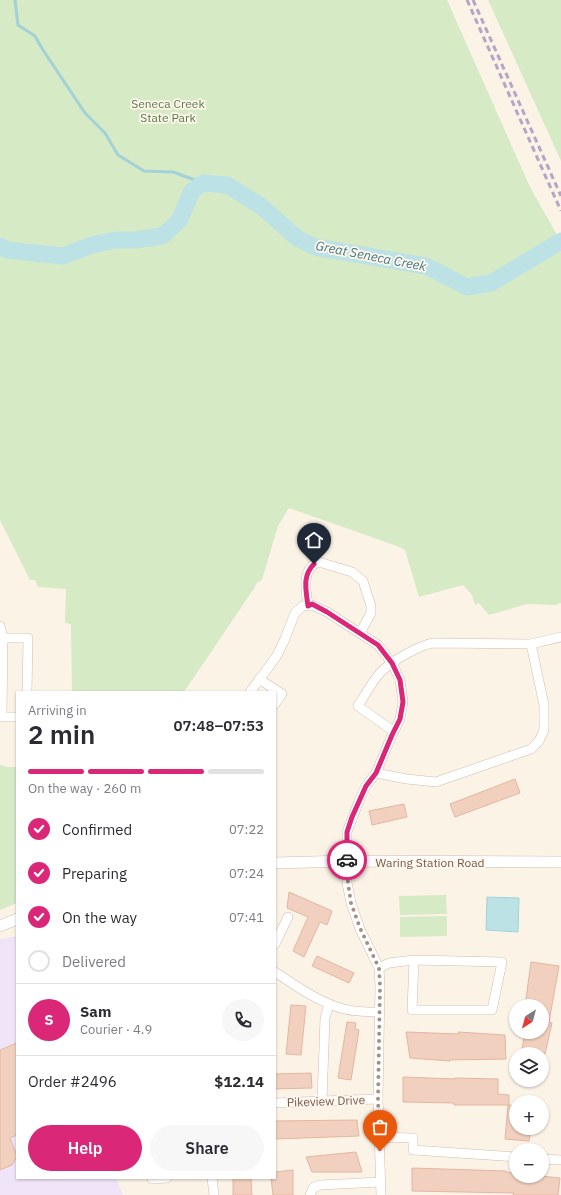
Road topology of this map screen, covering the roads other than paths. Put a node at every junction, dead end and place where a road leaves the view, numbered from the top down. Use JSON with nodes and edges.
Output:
{"nodes":[{"id":1,"x":308,"y":606,"type":"junction"},
{"id":2,"x":0,"y":626,"type":"edge"},
{"id":3,"x":360,"y":633,"type":"junction"},
{"id":4,"x":561,"y":637,"type":"edge"},
{"id":5,"x":3,"y":638,"type":"junction"},
{"id":6,"x":531,"y":644,"type":"junction"},
{"id":7,"x":392,"y":663,"type":"junction"},
{"id":8,"x":259,"y":679,"type":"junction"},
{"id":9,"x":27,"y":691,"type":"edge"},
{"id":10,"x":251,"y":691,"type":"edge"},
{"id":11,"x":276,"y":703,"type":"edge"},
{"id":12,"x":16,"y":717,"type":"edge"},
{"id":13,"x":393,"y":731,"type":"junction"},
{"id":14,"x":376,"y":773,"type":"junction"},
{"id":15,"x":346,"y":862,"type":"junction"},
{"id":16,"x":561,"y":862,"type":"edge"},
{"id":17,"x":276,"y":863,"type":"edge"},
{"id":18,"x":288,"y":917,"type":"dead end"},
{"id":19,"x":16,"y":919,"type":"edge"},
{"id":20,"x":0,"y":926,"type":"edge"},
{"id":21,"x":276,"y":942,"type":"edge"},
{"id":22,"x":414,"y":960,"type":"junction"},
{"id":23,"x":379,"y":968,"type":"junction"},
{"id":24,"x":276,"y":973,"type":"edge"},
{"id":25,"x":329,"y":1004,"type":"junction"},
{"id":26,"x":379,"y":1012,"type":"junction"},
{"id":27,"x":322,"y":1100,"type":"junction"},
{"id":28,"x":378,"y":1100,"type":"junction"},
{"id":29,"x":276,"y":1103,"type":"edge"},
{"id":30,"x":380,"y":1137,"type":"junction"},
{"id":31,"x":509,"y":1157,"type":"edge"},
{"id":32,"x":549,"y":1159,"type":"edge"},
{"id":33,"x":561,"y":1160,"type":"edge"},
{"id":34,"x":212,"y":1179,"type":"edge"},
{"id":35,"x":381,"y":1182,"type":"junction"},
{"id":36,"x":214,"y":1195,"type":"edge"},
{"id":37,"x":310,"y":1195,"type":"edge"},
{"id":38,"x":382,"y":1195,"type":"edge"}],
"edges":[{"from":1,"to":3,"type":"street"},
{"from":1,"to":3,"type":"street"},
{"from":1,"to":8,"type":"street"},
{"from":2,"to":5,"type":"street"},
{"from":3,"to":7,"type":"street"},
{"from":4,"to":6,"type":"street"},
{"from":5,"to":9,"type":"street"},
{"from":5,"to":12,"type":"street"},
{"from":6,"to":7,"type":"street"},
{"from":6,"to":14,"type":"street"},
{"from":7,"to":13,"type":"street"},
{"from":7,"to":13,"type":"street"},
{"from":8,"to":10,"type":"street"},
{"from":8,"to":11,"type":"street"},
{"from":13,"to":14,"type":"street"},
{"from":14,"to":15,"type":"street"},
{"from":15,"to":16,"type":"street","name":"Waring Station Road"},
{"from":15,"to":17,"type":"street","name":"Waring Station Road"},
{"from":15,"to":23,"type":"street"},
{"from":18,"to":21,"type":"street"},
{"from":19,"to":20,"type":"street"},
{"from":22,"to":22,"type":"street"},
{"from":22,"to":23,"type":"street"},
{"from":23,"to":26,"type":"street"},
{"from":24,"to":25,"type":"street"},
{"from":25,"to":26,"type":"street"},
{"from":25,"to":27,"type":"street"},
{"from":26,"to":28,"type":"street"},
{"from":27,"to":28,"type":"street","name":"Pikeview Drive"},
{"from":27,"to":29,"type":"street","name":"Pikeview Drive"},
{"from":28,"to":30,"type":"street"},
{"from":30,"to":31,"type":"street"},
{"from":30,"to":35,"type":"street"},
{"from":32,"to":33,"type":"street"},
{"from":34,"to":36,"type":"street"},
{"from":35,"to":37,"type":"street"},
{"from":35,"to":38,"type":"street"}]}
